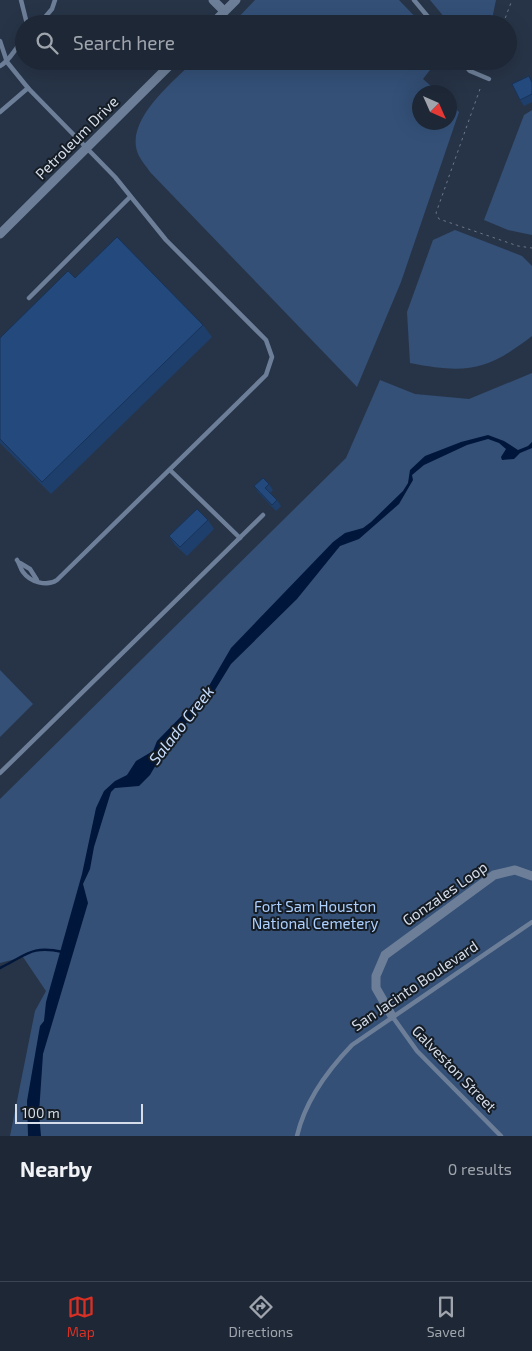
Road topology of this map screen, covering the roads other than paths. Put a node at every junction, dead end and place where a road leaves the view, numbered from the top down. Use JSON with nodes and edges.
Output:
{"nodes":[{"id":1,"x":20,"y":0,"type":"edge"},
{"id":2,"x":55,"y":0,"type":"edge"},
{"id":3,"x":213,"y":0,"type":"edge"},
{"id":4,"x":236,"y":0,"type":"edge"},
{"id":5,"x":414,"y":0,"type":"edge"},
{"id":6,"x":224,"y":11,"type":"junction"},
{"id":7,"x":24,"y":15,"type":"edge"},
{"id":8,"x":47,"y":15,"type":"edge"},
{"id":9,"x":220,"y":15,"type":"edge"},
{"id":10,"x":426,"y":15,"type":"edge"},
{"id":11,"x":0,"y":41,"type":"edge"},
{"id":12,"x":15,"y":51,"type":"edge"},
{"id":13,"x":0,"y":61,"type":"edge"},
{"id":14,"x":7,"y":62,"type":"junction"},
{"id":15,"x":0,"y":66,"type":"edge"},
{"id":16,"x":165,"y":70,"type":"edge"},
{"id":17,"x":469,"y":70,"type":"edge"},
{"id":18,"x":489,"y":79,"type":"dead end"},
{"id":19,"x":28,"y":88,"type":"junction"},
{"id":20,"x":0,"y":112,"type":"edge"},
{"id":21,"x":86,"y":148,"type":"junction"},
{"id":22,"x":130,"y":197,"type":"junction"},
{"id":23,"x":0,"y":234,"type":"edge"},
{"id":24,"x":29,"y":298,"type":"dead end"},
{"id":25,"x":170,"y":470,"type":"junction"},
{"id":26,"x":263,"y":515,"type":"dead end"},
{"id":27,"x":240,"y":538,"type":"junction"},
{"id":28,"x":18,"y":562,"type":"dead end"},
{"id":29,"x":0,"y":773,"type":"edge"},
{"id":30,"x":532,"y":876,"type":"edge"},
{"id":31,"x":532,"y":922,"type":"edge"},
{"id":32,"x":392,"y":1016,"type":"junction"},
{"id":33,"x":297,"y":1136,"type":"edge"},
{"id":34,"x":502,"y":1136,"type":"edge"}],
"edges":[{"from":1,"to":7,"type":"lane"},
{"from":2,"to":8,"type":"lane"},
{"from":3,"to":6,"type":"street"},
{"from":4,"to":6,"type":"street"},
{"from":5,"to":10,"type":"lane"},
{"from":6,"to":9,"type":"street"},
{"from":11,"to":14,"type":"lane"},
{"from":12,"to":14,"type":"lane"},
{"from":13,"to":14,"type":"lane"},
{"from":14,"to":15,"type":"lane"},
{"from":14,"to":19,"type":"lane"},
{"from":16,"to":21,"type":"street","name":"Petroleum Drive"},
{"from":17,"to":18,"type":"lane"},
{"from":19,"to":20,"type":"lane"},
{"from":19,"to":21,"type":"lane"},
{"from":21,"to":22,"type":"lane"},
{"from":21,"to":23,"type":"street","name":"Petroleum Drive"},
{"from":22,"to":24,"type":"lane"},
{"from":22,"to":25,"type":"lane"},
{"from":25,"to":27,"type":"lane"},
{"from":25,"to":28,"type":"lane"},
{"from":26,"to":27,"type":"lane"},
{"from":27,"to":29,"type":"lane"},
{"from":30,"to":32,"type":"street","name":"Gonzales Loop"},
{"from":31,"to":32,"type":"lane","name":"San Jacinto Boulevard"},
{"from":32,"to":33,"type":"lane","name":"San Jacinto Boulevard"},
{"from":32,"to":34,"type":"lane","name":"Galveston Street"}]}
